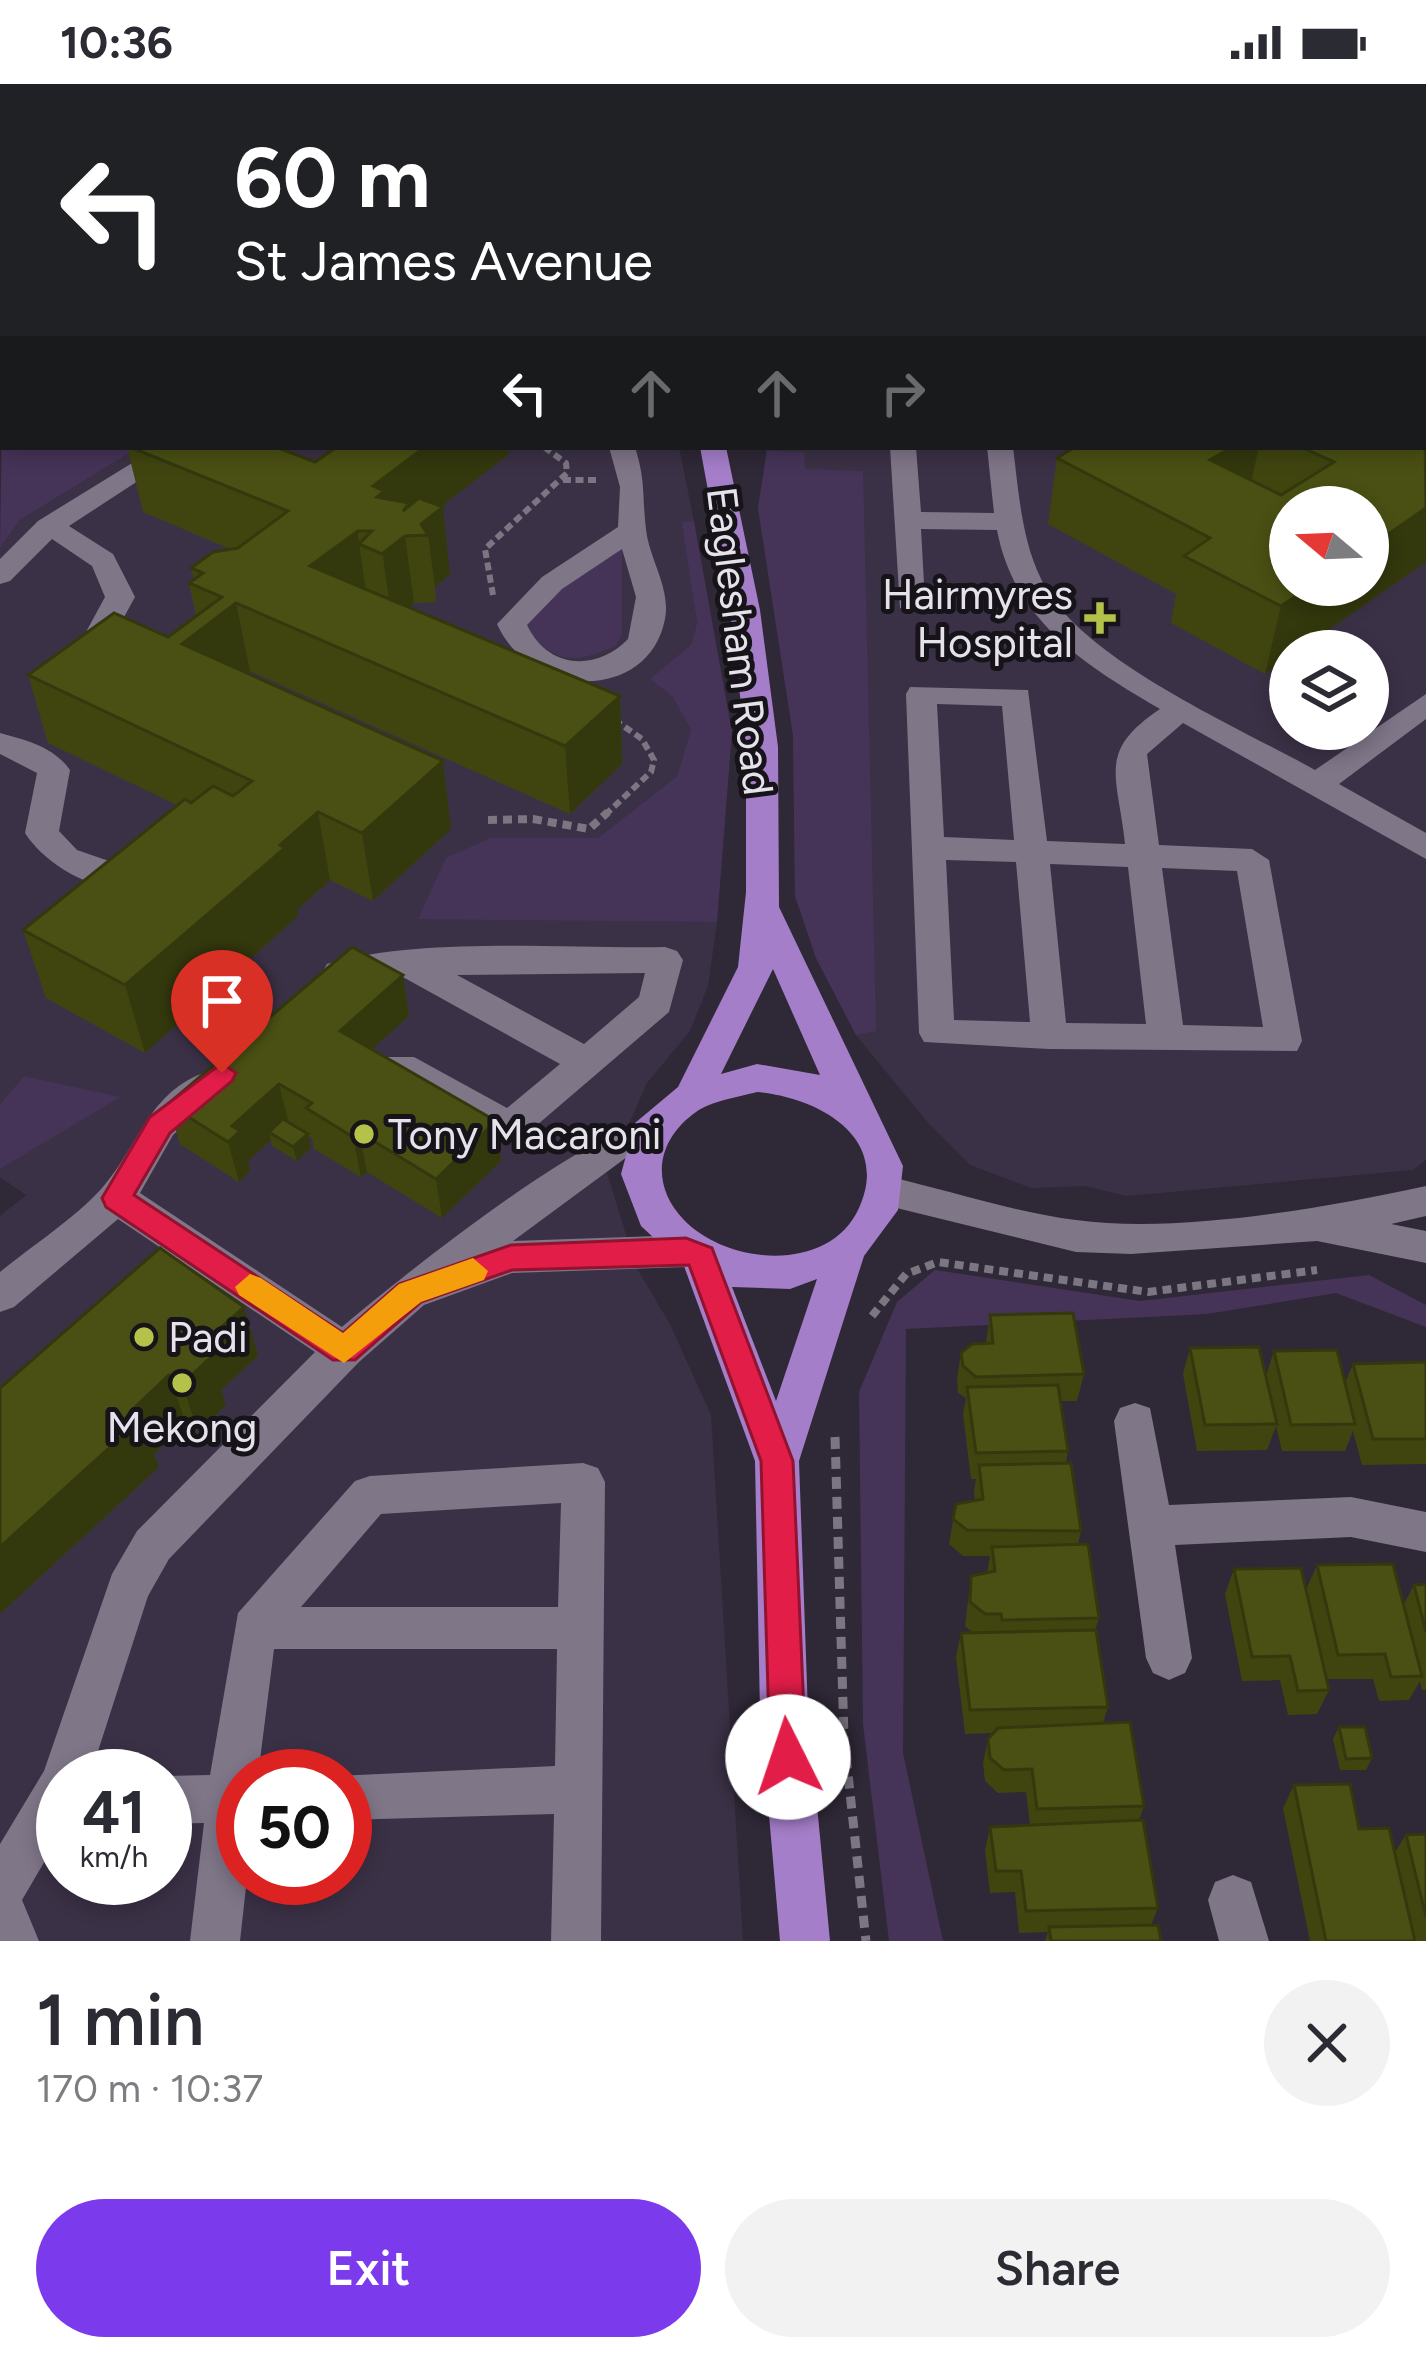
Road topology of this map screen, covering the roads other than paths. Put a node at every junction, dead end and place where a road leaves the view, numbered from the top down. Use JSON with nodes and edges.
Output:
{"nodes":[{"id":1,"x":172,"y":450,"type":"edge"},
{"id":2,"x":623,"y":450,"type":"edge"},
{"id":3,"x":714,"y":450,"type":"edge"},
{"id":4,"x":903,"y":450,"type":"edge"},
{"id":5,"x":1000,"y":450,"type":"edge"},
{"id":6,"x":908,"y":520,"type":"junction"},
{"id":7,"x":1010,"y":522,"type":"junction"},
{"id":8,"x":48,"y":527,"type":"junction"},
{"id":9,"x":632,"y":530,"type":"junction"},
{"id":10,"x":0,"y":575,"type":"edge"},
{"id":11,"x":910,"y":602,"type":"dead end"},
{"id":12,"x":89,"y":654,"type":"edge"},
{"id":13,"x":1425,"y":706,"type":"edge"},
{"id":14,"x":1182,"y":709,"type":"junction"},
{"id":15,"x":0,"y":743,"type":"edge"},
{"id":16,"x":1316,"y":785,"type":"junction"},
{"id":17,"x":929,"y":848,"type":"junction"},
{"id":18,"x":1426,"y":848,"type":"edge"},
{"id":19,"x":1033,"y":851,"type":"junction"},
{"id":20,"x":1142,"y":857,"type":"junction"},
{"id":21,"x":120,"y":877,"type":"edge"},
{"id":22,"x":763,"y":907,"type":"junction"},
{"id":23,"x":404,"y":963,"type":"junction"},
{"id":24,"x":311,"y":998,"type":"edge"},
{"id":25,"x":1049,"y":1036,"type":"junction"},
{"id":26,"x":1166,"y":1038,"type":"junction"},
{"id":27,"x":587,"y":1062,"type":"junction"},
{"id":28,"x":401,"y":1066,"type":"edge"},
{"id":29,"x":227,"y":1068,"type":"edge"},
{"id":30,"x":693,"y":1094,"type":"junction"},
{"id":31,"x":854,"y":1110,"type":"junction"},
{"id":32,"x":650,"y":1133,"type":"junction"},
{"id":33,"x":886,"y":1191,"type":"junction"},
{"id":34,"x":117,"y":1198,"type":"junction"},
{"id":35,"x":1426,"y":1201,"type":"edge"},
{"id":36,"x":1312,"y":1226,"type":"junction"},
{"id":37,"x":1426,"y":1247,"type":"edge"},
{"id":38,"x":847,"y":1248,"type":"junction"},
{"id":39,"x":693,"y":1254,"type":"junction"},
{"id":40,"x":410,"y":1293,"type":"junction"},
{"id":41,"x":0,"y":1295,"type":"edge"},
{"id":42,"x":344,"y":1350,"type":"junction"},
{"id":43,"x":1135,"y":1421,"type":"dead end"},
{"id":44,"x":777,"y":1461,"type":"junction"},
{"id":45,"x":1151,"y":1526,"type":"junction"},
{"id":46,"x":1426,"y":1532,"type":"edge"},
{"id":47,"x":254,"y":1628,"type":"junction"},
{"id":48,"x":581,"y":1628,"type":"junction"},
{"id":49,"x":1169,"y":1658,"type":"dead end"},
{"id":50,"x":76,"y":1749,"type":"edge"},
{"id":51,"x":242,"y":1749,"type":"edge"},
{"id":52,"x":579,"y":1789,"type":"junction"},
{"id":53,"x":372,"y":1795,"type":"edge"},
{"id":54,"x":36,"y":1833,"type":"edge"},
{"id":55,"x":0,"y":1891,"type":"edge"},
{"id":56,"x":221,"y":1905,"type":"edge"},
{"id":57,"x":0,"y":1907,"type":"edge"},
{"id":58,"x":14,"y":1941,"type":"edge"},
{"id":59,"x":215,"y":1941,"type":"edge"},
{"id":60,"x":576,"y":1941,"type":"edge"},
{"id":61,"x":805,"y":1941,"type":"edge"}],
"edges":[{"from":1,"to":8,"type":"street"},
{"from":2,"to":9,"type":"street"},
{"from":3,"to":22,"type":"main road","name":"Eaglesham Road"},
{"from":4,"to":6,"type":"street"},
{"from":5,"to":7,"type":"street"},
{"from":6,"to":7,"type":"street"},
{"from":6,"to":11,"type":"street"},
{"from":7,"to":14,"type":"street"},
{"from":8,"to":10,"type":"street"},
{"from":8,"to":12,"type":"street"},
{"from":9,"to":9,"type":"street"},
{"from":13,"to":16,"type":"street"},
{"from":14,"to":16,"type":"street"},
{"from":14,"to":20,"type":"street"},
{"from":15,"to":21,"type":"street"},
{"from":16,"to":18,"type":"street"},
{"from":17,"to":19,"type":"street"},
{"from":17,"to":19,"type":"street"},
{"from":17,"to":25,"type":"street"},
{"from":19,"to":20,"type":"street"},
{"from":19,"to":25,"type":"street"},
{"from":20,"to":26,"type":"street"},
{"from":20,"to":26,"type":"street"},
{"from":22,"to":30,"type":"main road","name":"Eaglesham Road"},
{"from":22,"to":31,"type":"main road","name":"Eaglesham Road"},
{"from":23,"to":24,"type":"street"},
{"from":23,"to":27,"type":"street"},
{"from":23,"to":27,"type":"street"},
{"from":25,"to":26,"type":"street"},
{"from":27,"to":28,"type":"street"},
{"from":29,"to":34,"type":"street"},
{"from":30,"to":31,"type":"main road"},
{"from":30,"to":32,"type":"main road"},
{"from":31,"to":33,"type":"main road"},
{"from":32,"to":39,"type":"main road"},
{"from":32,"to":40,"type":"street"},
{"from":33,"to":36,"type":"street"},
{"from":33,"to":38,"type":"main road"},
{"from":34,"to":41,"type":"street"},
{"from":34,"to":42,"type":"street"},
{"from":35,"to":36,"type":"street"},
{"from":36,"to":37,"type":"street"},
{"from":38,"to":39,"type":"main road"},
{"from":38,"to":44,"type":"main road"},
{"from":39,"to":40,"type":"street"},
{"from":39,"to":44,"type":"main road"},
{"from":40,"to":42,"type":"street"},
{"from":42,"to":50,"type":"street"},
{"from":43,"to":45,"type":"street"},
{"from":44,"to":61,"type":"main road"},
{"from":45,"to":46,"type":"street"},
{"from":45,"to":49,"type":"street"},
{"from":47,"to":48,"type":"street"},
{"from":47,"to":48,"type":"street"},
{"from":47,"to":51,"type":"street"},
{"from":48,"to":52,"type":"street"},
{"from":52,"to":53,"type":"street"},
{"from":52,"to":60,"type":"street"},
{"from":54,"to":55,"type":"street"},
{"from":56,"to":59,"type":"street"},
{"from":57,"to":58,"type":"street"}]}
